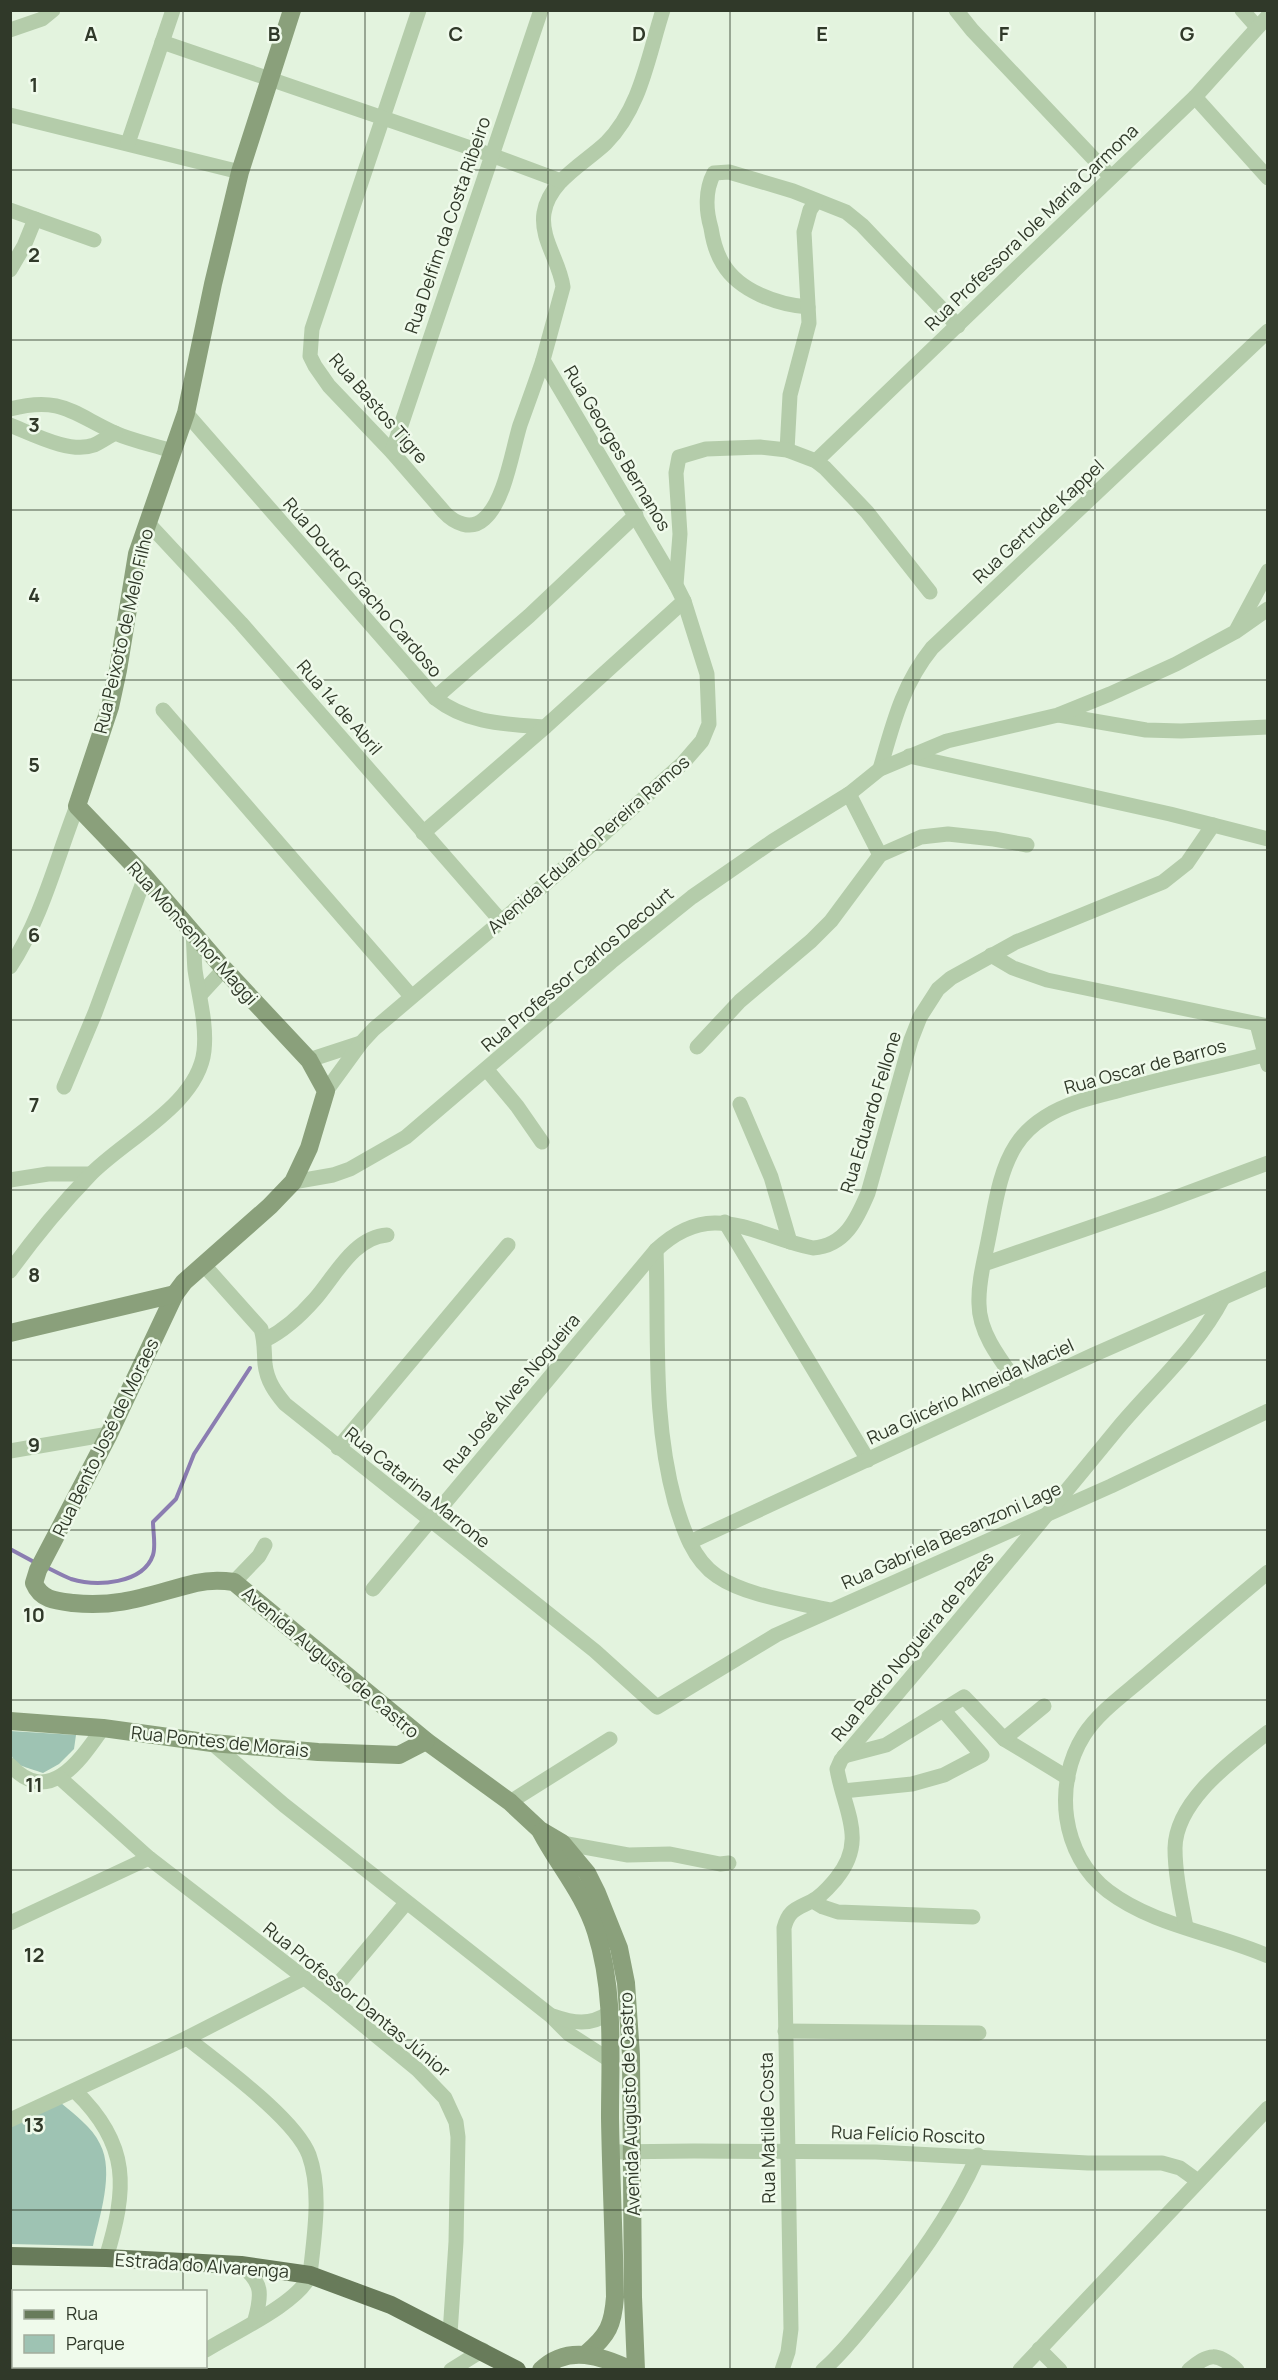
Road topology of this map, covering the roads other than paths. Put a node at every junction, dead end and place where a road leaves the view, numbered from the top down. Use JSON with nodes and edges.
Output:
{"nodes":[{"id":1,"x":53,"y":10,"type":"edge"},
{"id":2,"x":173,"y":10,"type":"edge"},
{"id":3,"x":292,"y":10,"type":"edge"},
{"id":4,"x":419,"y":10,"type":"edge"},
{"id":5,"x":541,"y":10,"type":"edge"},
{"id":6,"x":663,"y":10,"type":"edge"},
{"id":7,"x":956,"y":10,"type":"edge"},
{"id":8,"x":1242,"y":10,"type":"edge"},
{"id":9,"x":1262,"y":21,"type":"edge"},
{"id":10,"x":10,"y":30,"type":"edge"},
{"id":11,"x":162,"y":42,"type":"junction"},
{"id":12,"x":269,"y":79,"type":"junction"},
{"id":13,"x":1195,"y":97,"type":"junction"},
{"id":14,"x":10,"y":115,"type":"edge"},
{"id":15,"x":383,"y":119,"type":"junction"},
{"id":16,"x":128,"y":143,"type":"junction"},
{"id":17,"x":491,"y":155,"type":"junction"},
{"id":18,"x":240,"y":172,"type":"junction"},
{"id":19,"x":1267,"y":175,"type":"edge"},
{"id":20,"x":1111,"y":177,"type":"junction"},
{"id":21,"x":561,"y":181,"type":"junction"},
{"id":22,"x":816,"y":201,"type":"junction"},
{"id":23,"x":10,"y":210,"type":"edge"},
{"id":24,"x":35,"y":219,"type":"junction"},
{"id":25,"x":94,"y":240,"type":"dead end"},
{"id":26,"x":10,"y":270,"type":"edge"},
{"id":27,"x":808,"y":307,"type":"junction"},
{"id":28,"x":958,"y":326,"type":"junction"},
{"id":29,"x":1268,"y":331,"type":"edge"},
{"id":30,"x":543,"y":360,"type":"junction"},
{"id":31,"x":10,"y":409,"type":"edge"},
{"id":32,"x":186,"y":414,"type":"junction"},
{"id":33,"x":10,"y":425,"type":"edge"},
{"id":34,"x":115,"y":433,"type":"junction"},
{"id":35,"x":787,"y":450,"type":"junction"},
{"id":36,"x":172,"y":451,"type":"junction"},
{"id":37,"x":392,"y":452,"type":"junction"},
{"id":38,"x":816,"y":461,"type":"junction"},
{"id":39,"x":636,"y":515,"type":"junction"},
{"id":40,"x":147,"y":522,"type":"junction"},
{"id":41,"x":1268,"y":571,"type":"edge"},
{"id":42,"x":676,"y":585,"type":"junction"},
{"id":43,"x":930,"y":592,"type":"dead end"},
{"id":44,"x":684,"y":601,"type":"junction"},
{"id":45,"x":1268,"y":609,"type":"edge"},
{"id":46,"x":1235,"y":632,"type":"junction"},
{"id":47,"x":435,"y":698,"type":"junction"},
{"id":48,"x":163,"y":710,"type":"dead end"},
{"id":49,"x":1058,"y":715,"type":"junction"},
{"id":50,"x":545,"y":727,"type":"junction"},
{"id":51,"x":1268,"y":728,"type":"edge"},
{"id":52,"x":909,"y":756,"type":"junction"},
{"id":53,"x":880,"y":769,"type":"junction"},
{"id":54,"x":849,"y":794,"type":"junction"},
{"id":55,"x":77,"y":806,"type":"junction"},
{"id":56,"x":1214,"y":825,"type":"junction"},
{"id":57,"x":423,"y":833,"type":"junction"},
{"id":58,"x":1268,"y":839,"type":"edge"},
{"id":59,"x":1026,"y":845,"type":"dead end"},
{"id":60,"x":880,"y":855,"type":"junction"},
{"id":61,"x":145,"y":877,"type":"junction"},
{"id":62,"x":501,"y":921,"type":"junction"},
{"id":63,"x":193,"y":934,"type":"junction"},
{"id":64,"x":991,"y":955,"type":"junction"},
{"id":65,"x":10,"y":967,"type":"edge"},
{"id":66,"x":224,"y":969,"type":"junction"},
{"id":67,"x":201,"y":994,"type":"junction"},
{"id":68,"x":411,"y":996,"type":"junction"},
{"id":69,"x":1262,"y":1025,"type":"edge"},
{"id":70,"x":361,"y":1042,"type":"junction"},
{"id":71,"x":697,"y":1047,"type":"dead end"},
{"id":72,"x":1267,"y":1058,"type":"edge"},
{"id":73,"x":309,"y":1060,"type":"junction"},
{"id":74,"x":487,"y":1070,"type":"junction"},
{"id":75,"x":64,"y":1087,"type":"dead end"},
{"id":76,"x":326,"y":1091,"type":"junction"},
{"id":77,"x":740,"y":1104,"type":"dead end"},
{"id":78,"x":542,"y":1142,"type":"dead end"},
{"id":79,"x":1268,"y":1163,"type":"edge"},
{"id":80,"x":90,"y":1174,"type":"junction"},
{"id":81,"x":10,"y":1180,"type":"edge"},
{"id":82,"x":293,"y":1182,"type":"junction"},
{"id":83,"x":725,"y":1222,"type":"junction"},
{"id":84,"x":387,"y":1235,"type":"dead end"},
{"id":85,"x":790,"y":1242,"type":"junction"},
{"id":86,"x":508,"y":1245,"type":"dead end"},
{"id":87,"x":656,"y":1250,"type":"junction"},
{"id":88,"x":203,"y":1264,"type":"junction"},
{"id":89,"x":984,"y":1264,"type":"junction"},
{"id":90,"x":10,"y":1271,"type":"edge"},
{"id":91,"x":1268,"y":1278,"type":"edge"},
{"id":92,"x":175,"y":1294,"type":"junction"},
{"id":93,"x":1223,"y":1298,"type":"junction"},
{"id":94,"x":10,"y":1333,"type":"edge"},
{"id":95,"x":265,"y":1340,"type":"junction"},
{"id":96,"x":1022,"y":1388,"type":"junction"},
{"id":97,"x":1268,"y":1411,"type":"edge"},
{"id":98,"x":109,"y":1434,"type":"junction"},
{"id":99,"x":338,"y":1448,"type":"junction"},
{"id":100,"x":10,"y":1452,"type":"edge"},
{"id":101,"x":868,"y":1460,"type":"junction"},
{"id":102,"x":1050,"y":1513,"type":"junction"},
{"id":103,"x":430,"y":1522,"type":"junction"},
{"id":104,"x":690,"y":1542,"type":"junction"},
{"id":105,"x":265,"y":1545,"type":"dead end"},
{"id":106,"x":1268,"y":1572,"type":"edge"},
{"id":107,"x":34,"y":1579,"type":"joint"},
{"id":108,"x":234,"y":1582,"type":"junction"},
{"id":109,"x":373,"y":1589,"type":"dead end"},
{"id":110,"x":830,"y":1610,"type":"junction"},
{"id":111,"x":1044,"y":1706,"type":"dead end"},
{"id":112,"x":657,"y":1707,"type":"joint"},
{"id":113,"x":944,"y":1711,"type":"junction"},
{"id":114,"x":10,"y":1721,"type":"edge"},
{"id":115,"x":103,"y":1728,"type":"junction"},
{"id":116,"x":1268,"y":1732,"type":"edge"},
{"id":117,"x":610,"y":1739,"type":"dead end"},
{"id":118,"x":1004,"y":1739,"type":"junction"},
{"id":119,"x":426,"y":1741,"type":"junction"},
{"id":120,"x":212,"y":1743,"type":"junction"},
{"id":121,"x":840,"y":1763,"type":"junction"},
{"id":122,"x":13,"y":1774,"type":"edge"},
{"id":123,"x":60,"y":1778,"type":"junction"},
{"id":124,"x":1068,"y":1778,"type":"junction"},
{"id":125,"x":843,"y":1791,"type":"junction"},
{"id":126,"x":510,"y":1802,"type":"junction"},
{"id":127,"x":540,"y":1830,"type":"junction"},
{"id":128,"x":562,"y":1843,"type":"junction"},
{"id":129,"x":149,"y":1858,"type":"junction"},
{"id":130,"x":729,"y":1863,"type":"dead end"},
{"id":131,"x":813,"y":1901,"type":"junction"},
{"id":132,"x":406,"y":1903,"type":"junction"},
{"id":133,"x":973,"y":1917,"type":"dead end"},
{"id":134,"x":10,"y":1923,"type":"edge"},
{"id":135,"x":1186,"y":1927,"type":"junction"},
{"id":136,"x":1268,"y":1956,"type":"edge"},
{"id":137,"x":304,"y":1978,"type":"junction"},
{"id":138,"x":328,"y":1996,"type":"junction"},
{"id":139,"x":609,"y":2013,"type":"junction"},
{"id":140,"x":550,"y":2015,"type":"junction"},
{"id":141,"x":785,"y":2031,"type":"junction"},
{"id":142,"x":978,"y":2033,"type":"dead end"},
{"id":143,"x":187,"y":2038,"type":"junction"},
{"id":144,"x":611,"y":2061,"type":"junction"},
{"id":145,"x":75,"y":2091,"type":"junction"},
{"id":146,"x":1268,"y":2108,"type":"edge"},
{"id":147,"x":10,"y":2120,"type":"edge"},
{"id":148,"x":787,"y":2150,"type":"junction"},
{"id":149,"x":633,"y":2151,"type":"junction"},
{"id":150,"x":611,"y":2152,"type":"junction"},
{"id":151,"x":978,"y":2156,"type":"junction"},
{"id":152,"x":1198,"y":2181,"type":"junction"},
{"id":153,"x":10,"y":2256,"type":"edge"},
{"id":154,"x":106,"y":2258,"type":"junction"},
{"id":155,"x":241,"y":2265,"type":"junction"},
{"id":156,"x":310,"y":2275,"type":"junction"},
{"id":157,"x":624,"y":2297,"type":"junction"},
{"id":158,"x":255,"y":2320,"type":"junction"},
{"id":159,"x":450,"y":2334,"type":"junction"},
{"id":160,"x":207,"y":2349,"type":"edge"},
{"id":161,"x":1038,"y":2349,"type":"junction"},
{"id":162,"x":483,"y":2350,"type":"junction"},
{"id":163,"x":587,"y":2353,"type":"junction"},
{"id":164,"x":450,"y":2370,"type":"edge"},
{"id":165,"x":517,"y":2370,"type":"edge"},
{"id":166,"x":541,"y":2370,"type":"edge"},
{"id":167,"x":631,"y":2370,"type":"edge"},
{"id":168,"x":636,"y":2370,"type":"edge"},
{"id":169,"x":782,"y":2370,"type":"edge"},
{"id":170,"x":823,"y":2370,"type":"edge"},
{"id":171,"x":1020,"y":2370,"type":"edge"},
{"id":172,"x":1060,"y":2370,"type":"edge"},
{"id":173,"x":1189,"y":2370,"type":"edge"},
{"id":174,"x":1237,"y":2370,"type":"edge"}],
"edges":[{"from":1,"to":10,"type":"street"},
{"from":2,"to":11,"type":"street"},
{"from":3,"to":12,"type":"street","name":"Rua Peixoto de Melo Filho"},
{"from":4,"to":15,"type":"street","name":"Rua Bastos Tigre"},
{"from":5,"to":17,"type":"street","name":"Rua Delfim da Costa Ribeiro"},
{"from":6,"to":21,"type":"street","name":"Rua Georges Bernanos"},
{"from":7,"to":20,"type":"street"},
{"from":8,"to":9,"type":"street"},
{"from":9,"to":13,"type":"street","name":"Rua Professora Iole Maria Carmona"},
{"from":11,"to":12,"type":"street"},
{"from":11,"to":16,"type":"street"},
{"from":12,"to":15,"type":"street"},
{"from":12,"to":18,"type":"street","name":"Rua Peixoto de Melo Filho"},
{"from":13,"to":19,"type":"street"},
{"from":13,"to":20,"type":"street","name":"Rua Professora Iole Maria Carmona"},
{"from":14,"to":16,"type":"street"},
{"from":15,"to":17,"type":"street"},
{"from":15,"to":37,"type":"street","name":"Rua Bastos Tigre"},
{"from":16,"to":18,"type":"street"},
{"from":17,"to":21,"type":"street"},
{"from":17,"to":37,"type":"street","name":"Rua Delfim da Costa Ribeiro"},
{"from":18,"to":32,"type":"street","name":"Rua Peixoto de Melo Filho"},
{"from":20,"to":28,"type":"street","name":"Rua Professora Iole Maria Carmona"},
{"from":21,"to":30,"type":"street","name":"Rua Georges Bernanos"},
{"from":22,"to":27,"type":"street"},
{"from":22,"to":27,"type":"street"},
{"from":22,"to":28,"type":"street"},
{"from":23,"to":24,"type":"street"},
{"from":24,"to":25,"type":"street"},
{"from":24,"to":26,"type":"street"},
{"from":27,"to":35,"type":"street"},
{"from":28,"to":38,"type":"street","name":"Rua Professora Iole Maria Carmona"},
{"from":29,"to":53,"type":"street","name":"Rua Gertrude Kappel"},
{"from":30,"to":37,"type":"street","name":"Rua Bastos Tigre"},
{"from":30,"to":39,"type":"street","name":"Rua Georges Bernanos"},
{"from":31,"to":34,"type":"street"},
{"from":32,"to":36,"type":"street","name":"Rua Peixoto de Melo Filho"},
{"from":32,"to":47,"type":"street","name":"Rua Doutor Gracho Cardoso"},
{"from":33,"to":34,"type":"street"},
{"from":34,"to":36,"type":"street"},
{"from":35,"to":38,"type":"street"},
{"from":35,"to":42,"type":"street"},
{"from":36,"to":40,"type":"street","name":"Rua Peixoto de Melo Filho"},
{"from":38,"to":43,"type":"street"},
{"from":39,"to":42,"type":"street","name":"Rua Georges Bernanos"},
{"from":39,"to":47,"type":"street"},
{"from":40,"to":55,"type":"street","name":"Rua Peixoto de Melo Filho"},
{"from":40,"to":57,"type":"street","name":"Rua 14 de Abril"},
{"from":41,"to":46,"type":"street"},
{"from":42,"to":44,"type":"street","name":"Avenida Eduardo Pereira Ramos"},
{"from":44,"to":50,"type":"street"},
{"from":44,"to":62,"type":"street","name":"Avenida Eduardo Pereira Ramos"},
{"from":45,"to":46,"type":"street"},
{"from":46,"to":49,"type":"street"},
{"from":47,"to":50,"type":"street","name":"Rua Doutor Gracho Cardoso"},
{"from":48,"to":68,"type":"street"},
{"from":49,"to":51,"type":"street"},
{"from":49,"to":52,"type":"street","name":"Rua Professor Carlos Decourt"},
{"from":50,"to":57,"type":"street"},
{"from":52,"to":53,"type":"street","name":"Rua Professor Carlos Decourt"},
{"from":52,"to":56,"type":"street"},
{"from":53,"to":54,"type":"street","name":"Rua Professor Carlos Decourt"},
{"from":54,"to":60,"type":"street"},
{"from":54,"to":74,"type":"street","name":"Rua Professor Carlos Decourt"},
{"from":55,"to":61,"type":"street","name":"Rua Monsenhor Maggi"},
{"from":55,"to":65,"type":"street","name":"Rua Peixoto de Melo Filho"},
{"from":56,"to":58,"type":"street"},
{"from":56,"to":64,"type":"street","name":"Rua Eduardo Fellone"},
{"from":57,"to":62,"type":"street","name":"Rua 14 de Abril"},
{"from":59,"to":60,"type":"street"},
{"from":60,"to":71,"type":"street"},
{"from":61,"to":63,"type":"street","name":"Rua Monsenhor Maggi"},
{"from":61,"to":75,"type":"street"},
{"from":62,"to":68,"type":"street","name":"Avenida Eduardo Pereira Ramos"},
{"from":63,"to":66,"type":"street","name":"Rua Monsenhor Maggi"},
{"from":63,"to":67,"type":"street"},
{"from":64,"to":69,"type":"street"},
{"from":64,"to":85,"type":"street","name":"Rua Eduardo Fellone"},
{"from":66,"to":67,"type":"street"},
{"from":66,"to":73,"type":"street","name":"Rua Monsenhor Maggi"},
{"from":67,"to":80,"type":"street"},
{"from":68,"to":70,"type":"street","name":"Avenida Eduardo Pereira Ramos"},
{"from":69,"to":72,"type":"street"},
{"from":70,"to":73,"type":"street","name":"Avenida Eduardo Pereira Ramos"},
{"from":70,"to":76,"type":"street","name":"Avenida Eduardo Pereira Ramos"},
{"from":72,"to":89,"type":"street","name":"Rua Oscar de Barros"},
{"from":73,"to":76,"type":"street"},
{"from":74,"to":78,"type":"street"},
{"from":74,"to":82,"type":"street","name":"Rua Professor Carlos Decourt"},
{"from":76,"to":82,"type":"street","name":"Avenida Eduardo Pereira Ramos"},
{"from":77,"to":85,"type":"street"},
{"from":79,"to":89,"type":"street"},
{"from":80,"to":81,"type":"street"},
{"from":80,"to":90,"type":"street"},
{"from":82,"to":88,"type":"street","name":"Avenida Eduardo Pereira Ramos"},
{"from":83,"to":85,"type":"street","name":"Rua Eduardo Fellone"},
{"from":83,"to":87,"type":"street","name":"Rua Eduardo Fellone"},
{"from":83,"to":101,"type":"street"},
{"from":84,"to":95,"type":"street"},
{"from":86,"to":99,"type":"street"},
{"from":87,"to":103,"type":"street","name":"Rua José Alves Nogueira"},
{"from":87,"to":104,"type":"street"},
{"from":88,"to":92,"type":"street","name":"Avenida Eduardo Pereira Ramos"},
{"from":88,"to":95,"type":"street","name":"Rua Catarina Marrone"},
{"from":89,"to":96,"type":"street","name":"Rua Oscar de Barros"},
{"from":91,"to":93,"type":"street","name":"Rua Glicério Almeida Maciel"},
{"from":92,"to":94,"type":"street"},
{"from":92,"to":98,"type":"street","name":"Rua Bento José de Moraes"},
{"from":93,"to":96,"type":"street","name":"Rua Glicério Almeida Maciel"},
{"from":93,"to":102,"type":"street","name":"Rua Pedro Nogueira de Pazes"},
{"from":95,"to":99,"type":"street","name":"Rua Catarina Marrone"},
{"from":96,"to":101,"type":"street","name":"Rua Glicério Almeida Maciel"},
{"from":97,"to":102,"type":"street","name":"Rua Gabriela Besanzoni Lage"},
{"from":98,"to":100,"type":"street"},
{"from":98,"to":107,"type":"street","name":"Rua Bento José de Moraes"},
{"from":99,"to":103,"type":"street","name":"Rua Catarina Marrone"},
{"from":101,"to":104,"type":"street","name":"Rua Glicério Almeida Maciel"},
{"from":102,"to":110,"type":"street","name":"Rua Gabriela Besanzoni Lage"},
{"from":102,"to":121,"type":"street","name":"Rua Pedro Nogueira de Pazes"},
{"from":103,"to":109,"type":"street","name":"Rua José Alves Nogueira"},
{"from":103,"to":112,"type":"street","name":"Rua Catarina Marrone"},
{"from":104,"to":110,"type":"street"},
{"from":105,"to":108,"type":"street"},
{"from":106,"to":124,"type":"street"},
{"from":107,"to":108,"type":"street","name":"Avenida Augusto de Castro"},
{"from":108,"to":119,"type":"street","name":"Avenida Augusto de Castro"},
{"from":110,"to":112,"type":"street","name":"Rua Gabriela Besanzoni Lage"},
{"from":111,"to":118,"type":"street"},
{"from":113,"to":118,"type":"street"},
{"from":113,"to":121,"type":"street"},
{"from":113,"to":125,"type":"street"},
{"from":114,"to":115,"type":"street","name":"Rua Pontes de Morais"},
{"from":115,"to":120,"type":"street","name":"Rua Pontes de Morais"},
{"from":115,"to":123,"type":"street"},
{"from":116,"to":135,"type":"street"},
{"from":117,"to":126,"type":"street"},
{"from":118,"to":124,"type":"street"},
{"from":119,"to":120,"type":"street","name":"Rua Pontes de Morais"},
{"from":119,"to":126,"type":"street","name":"Avenida Augusto de Castro"},
{"from":120,"to":132,"type":"street"},
{"from":121,"to":125,"type":"street","name":"Rua Matilde Costa"},
{"from":122,"to":123,"type":"street"},
{"from":123,"to":129,"type":"street","name":"Rua Professor Dantas Júnior"},
{"from":124,"to":135,"type":"street"},
{"from":125,"to":131,"type":"street","name":"Rua Matilde Costa"},
{"from":126,"to":127,"type":"street","name":"Avenida Augusto de Castro"},
{"from":127,"to":128,"type":"street","name":"Avenida Augusto de Castro"},
{"from":127,"to":139,"type":"street","name":"Avenida Augusto de Castro"},
{"from":128,"to":130,"type":"street"},
{"from":128,"to":149,"type":"street","name":"Avenida Augusto de Castro"},
{"from":129,"to":134,"type":"street"},
{"from":129,"to":137,"type":"street","name":"Rua Professor Dantas Júnior"},
{"from":131,"to":133,"type":"street"},
{"from":131,"to":141,"type":"street","name":"Rua Matilde Costa"},
{"from":132,"to":138,"type":"street"},
{"from":132,"to":140,"type":"street"},
{"from":135,"to":136,"type":"street"},
{"from":137,"to":138,"type":"street","name":"Rua Professor Dantas Júnior"},
{"from":137,"to":143,"type":"street"},
{"from":138,"to":159,"type":"street","name":"Rua Professor Dantas Júnior"},
{"from":139,"to":140,"type":"street"},
{"from":139,"to":144,"type":"street","name":"Avenida Augusto de Castro"},
{"from":140,"to":144,"type":"street"},
{"from":141,"to":142,"type":"street"},
{"from":141,"to":148,"type":"street","name":"Rua Matilde Costa"},
{"from":143,"to":145,"type":"street"},
{"from":143,"to":156,"type":"street"},
{"from":144,"to":150,"type":"street","name":"Avenida Augusto de Castro"},
{"from":145,"to":147,"type":"street"},
{"from":145,"to":154,"type":"street"},
{"from":146,"to":152,"type":"street"},
{"from":148,"to":149,"type":"street","name":"Rua Felício Roscito"},
{"from":148,"to":151,"type":"street","name":"Rua Felício Roscito"},
{"from":148,"to":169,"type":"street","name":"Rua Matilde Costa"},
{"from":149,"to":150,"type":"street","name":"Rua Felício Roscito"},
{"from":149,"to":157,"type":"street","name":"Avenida Augusto de Castro"},
{"from":150,"to":157,"type":"street","name":"Avenida Augusto de Castro"},
{"from":151,"to":152,"type":"street","name":"Rua Felício Roscito"},
{"from":151,"to":170,"type":"street"},
{"from":152,"to":161,"type":"street"},
{"from":153,"to":154,"type":"main road","name":"Estrada do Alvarenga"},
{"from":154,"to":155,"type":"main road","name":"Estrada do Alvarenga"},
{"from":155,"to":156,"type":"main road","name":"Estrada do Alvarenga"},
{"from":155,"to":158,"type":"street"},
{"from":156,"to":158,"type":"street"},
{"from":156,"to":159,"type":"main road","name":"Estrada do Alvarenga"},
{"from":157,"to":163,"type":"street","name":"Avenida Augusto de Castro"},
{"from":157,"to":168,"type":"street","name":"Avenida Augusto de Castro"},
{"from":158,"to":160,"type":"street"},
{"from":159,"to":162,"type":"main road","name":"Estrada do Alvarenga"},
{"from":161,"to":171,"type":"street"},
{"from":161,"to":172,"type":"street"},
{"from":162,"to":164,"type":"street"},
{"from":162,"to":165,"type":"main road","name":"Estrada do Alvarenga"},
{"from":163,"to":166,"type":"street"},
{"from":163,"to":167,"type":"street"},
{"from":173,"to":174,"type":"street"}]}
